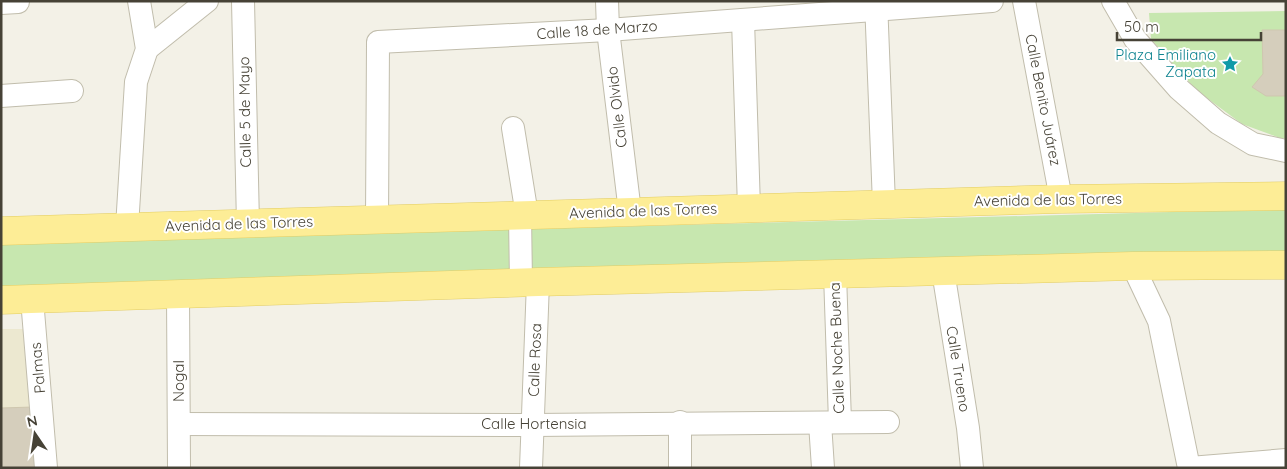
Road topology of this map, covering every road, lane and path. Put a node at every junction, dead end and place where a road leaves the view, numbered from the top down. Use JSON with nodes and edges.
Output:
{"nodes":[{"id":1,"x":139,"y":1,"type":"edge"},
{"id":2,"x":206,"y":1,"type":"edge"},
{"id":3,"x":243,"y":1,"type":"edge"},
{"id":4,"x":607,"y":1,"type":"edge"},
{"id":5,"x":992,"y":1,"type":"edge"},
{"id":6,"x":1024,"y":1,"type":"edge"},
{"id":7,"x":1113,"y":1,"type":"edge"},
{"id":8,"x":18,"y":2,"type":"edge"},
{"id":9,"x":1,"y":3,"type":"edge"},
{"id":10,"x":876,"y":6,"type":"edge"},
{"id":11,"x":742,"y":20,"type":"junction"},
{"id":12,"x":608,"y":30,"type":"junction"},
{"id":13,"x":147,"y":49,"type":"junction"},
{"id":14,"x":72,"y":91,"type":"dead end"},
{"id":15,"x":1,"y":96,"type":"edge"},
{"id":16,"x":513,"y":128,"type":"dead end"},
{"id":17,"x":1286,"y":151,"type":"edge"},
{"id":18,"x":1286,"y":196,"type":"edge"},
{"id":19,"x":1061,"y":199,"type":"junction"},
{"id":20,"x":884,"y":204,"type":"junction"},
{"id":21,"x":749,"y":208,"type":"junction"},
{"id":22,"x":630,"y":212,"type":"junction"},
{"id":23,"x":523,"y":215,"type":"junction"},
{"id":24,"x":377,"y":220,"type":"junction"},
{"id":25,"x":248,"y":224,"type":"junction"},
{"id":26,"x":127,"y":228,"type":"junction"},
{"id":27,"x":1,"y":231,"type":"edge"},
{"id":28,"x":1286,"y":265,"type":"edge"},
{"id":29,"x":1133,"y":266,"type":"junction"},
{"id":30,"x":943,"y":271,"type":"junction"},
{"id":31,"x":835,"y":274,"type":"junction"},
{"id":32,"x":529,"y":282,"type":"junction"},
{"id":33,"x":178,"y":294,"type":"junction"},
{"id":34,"x":32,"y":299,"type":"junction"},
{"id":35,"x":1,"y":300,"type":"edge"},
{"id":36,"x":680,"y":422,"type":"junction"},
{"id":37,"x":830,"y":422,"type":"junction"},
{"id":38,"x":888,"y":422,"type":"dead end"},
{"id":39,"x":179,"y":424,"type":"junction"},
{"id":40,"x":533,"y":425,"type":"junction"},
{"id":41,"x":1286,"y":460,"type":"edge"},
{"id":42,"x":46,"y":468,"type":"edge"},
{"id":43,"x":178,"y":468,"type":"edge"},
{"id":44,"x":531,"y":468,"type":"edge"},
{"id":45,"x":680,"y":468,"type":"edge"},
{"id":46,"x":823,"y":468,"type":"edge"},
{"id":47,"x":972,"y":468,"type":"edge"},
{"id":48,"x":1190,"y":468,"type":"edge"}],
"edges":[{"from":1,"to":13,"type":"street"},
{"from":2,"to":13,"type":"street"},
{"from":3,"to":25,"type":"street","name":"Calle 5 de Mayo"},
{"from":4,"to":12,"type":"street","name":"Calle Olvido"},
{"from":5,"to":10,"type":"street","name":"Calle 18 de Marzo"},
{"from":6,"to":19,"type":"street","name":"Calle Benito Juárez"},
{"from":7,"to":17,"type":"street"},
{"from":8,"to":9,"type":"street"},
{"from":10,"to":11,"type":"street","name":"Calle 18 de Marzo"},
{"from":10,"to":20,"type":"street"},
{"from":11,"to":12,"type":"street","name":"Calle 18 de Marzo"},
{"from":11,"to":21,"type":"street"},
{"from":12,"to":22,"type":"street","name":"Calle Olvido"},
{"from":12,"to":24,"type":"street","name":"Calle 18 de Marzo"},
{"from":13,"to":26,"type":"street"},
{"from":14,"to":15,"type":"street"},
{"from":16,"to":23,"type":"street","name":"Calle Rosa"},
{"from":18,"to":19,"type":"main road","name":"Avenida de las Torres"},
{"from":19,"to":20,"type":"main road","name":"Avenida de las Torres"},
{"from":20,"to":21,"type":"main road","name":"Avenida de las Torres"},
{"from":21,"to":22,"type":"main road","name":"Avenida de las Torres"},
{"from":22,"to":23,"type":"main road","name":"Avenida de las Torres"},
{"from":23,"to":24,"type":"main road","name":"Avenida de las Torres"},
{"from":23,"to":32,"type":"street","name":"Calle Rosa"},
{"from":24,"to":25,"type":"main road","name":"Avenida de las Torres"},
{"from":25,"to":26,"type":"main road","name":"Avenida de las Torres"},
{"from":26,"to":27,"type":"main road","name":"Avenida de las Torres"},
{"from":28,"to":29,"type":"main road"},
{"from":29,"to":30,"type":"main road"},
{"from":29,"to":48,"type":"street"},
{"from":30,"to":31,"type":"main road"},
{"from":30,"to":47,"type":"street","name":"Calle Trueno"},
{"from":31,"to":32,"type":"main road"},
{"from":31,"to":37,"type":"street","name":"Calle Noche Buena"},
{"from":32,"to":33,"type":"main road"},
{"from":32,"to":40,"type":"street","name":"Calle Rosa"},
{"from":33,"to":34,"type":"main road"},
{"from":33,"to":39,"type":"street","name":"Nogal"},
{"from":34,"to":35,"type":"main road"},
{"from":34,"to":42,"type":"street","name":"Palmas"},
{"from":36,"to":37,"type":"street","name":"Calle Hortensia"},
{"from":36,"to":40,"type":"street","name":"Calle Hortensia"},
{"from":36,"to":45,"type":"street"},
{"from":37,"to":38,"type":"street","name":"Calle Hortensia"},
{"from":37,"to":46,"type":"street","name":"Calle Noche Buena"},
{"from":39,"to":40,"type":"street","name":"Calle Hortensia"},
{"from":39,"to":43,"type":"street","name":"Nogal"},
{"from":40,"to":44,"type":"street","name":"Calle Rosa"},
{"from":41,"to":48,"type":"street"}]}
